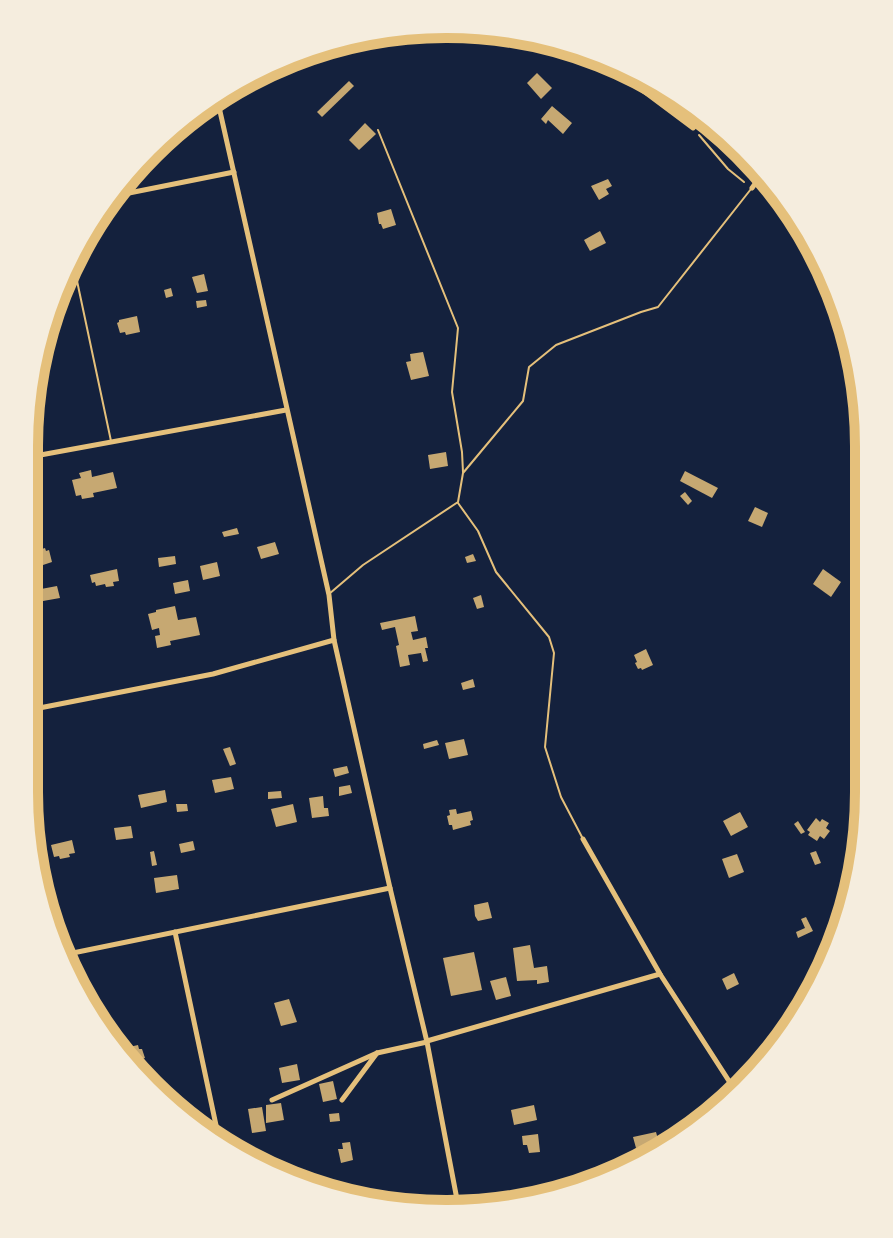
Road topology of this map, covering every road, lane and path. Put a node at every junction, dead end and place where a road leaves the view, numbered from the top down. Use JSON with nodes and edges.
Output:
{"nodes":[{"id":1,"x":633,"y":83,"type":"edge"},
{"id":2,"x":219,"y":108,"type":"edge"},
{"id":3,"x":697,"y":124,"type":"edge"},
{"id":4,"x":693,"y":128,"type":"junction"},
{"id":5,"x":378,"y":130,"type":"dead end"},
{"id":6,"x":234,"y":172,"type":"junction"},
{"id":7,"x":757,"y":181,"type":"edge"},
{"id":8,"x":752,"y":188,"type":"junction"},
{"id":9,"x":125,"y":194,"type":"edge"},
{"id":10,"x":76,"y":275,"type":"edge"},
{"id":11,"x":286,"y":410,"type":"junction"},
{"id":12,"x":111,"y":441,"type":"junction"},
{"id":13,"x":38,"y":455,"type":"edge"},
{"id":14,"x":463,"y":473,"type":"junction"},
{"id":15,"x":458,"y":502,"type":"junction"},
{"id":16,"x":329,"y":595,"type":"junction"},
{"id":17,"x":334,"y":640,"type":"junction"},
{"id":18,"x":38,"y":708,"type":"edge"},
{"id":19,"x":583,"y":839,"type":"joint"},
{"id":20,"x":390,"y":888,"type":"junction"},
{"id":21,"x":175,"y":932,"type":"junction"},
{"id":22,"x":71,"y":953,"type":"edge"},
{"id":23,"x":660,"y":974,"type":"junction"},
{"id":24,"x":427,"y":1041,"type":"junction"},
{"id":25,"x":377,"y":1053,"type":"junction"},
{"id":26,"x":731,"y":1084,"type":"edge"},
{"id":27,"x":272,"y":1100,"type":"dead end"},
{"id":28,"x":342,"y":1100,"type":"dead end"},
{"id":29,"x":217,"y":1129,"type":"edge"},
{"id":30,"x":457,"y":1200,"type":"edge"}],
"edges":[{"from":1,"to":4,"type":"street"},
{"from":2,"to":6,"type":"street"},
{"from":3,"to":4,"type":"street"},
{"from":4,"to":8,"type":"path"},
{"from":5,"to":14,"type":"lane"},
{"from":6,"to":9,"type":"street"},
{"from":6,"to":11,"type":"street"},
{"from":7,"to":8,"type":"street"},
{"from":8,"to":14,"type":"lane"},
{"from":10,"to":12,"type":"lane"},
{"from":11,"to":12,"type":"street"},
{"from":11,"to":16,"type":"street"},
{"from":12,"to":13,"type":"street"},
{"from":14,"to":15,"type":"lane"},
{"from":15,"to":16,"type":"lane"},
{"from":15,"to":19,"type":"lane"},
{"from":16,"to":17,"type":"street"},
{"from":17,"to":18,"type":"street"},
{"from":17,"to":20,"type":"street"},
{"from":19,"to":23,"type":"street"},
{"from":20,"to":21,"type":"street"},
{"from":20,"to":24,"type":"street"},
{"from":21,"to":22,"type":"street"},
{"from":21,"to":29,"type":"street"},
{"from":23,"to":24,"type":"street"},
{"from":23,"to":26,"type":"street"},
{"from":24,"to":25,"type":"street"},
{"from":24,"to":30,"type":"street"},
{"from":25,"to":27,"type":"street"},
{"from":25,"to":28,"type":"street"}]}
